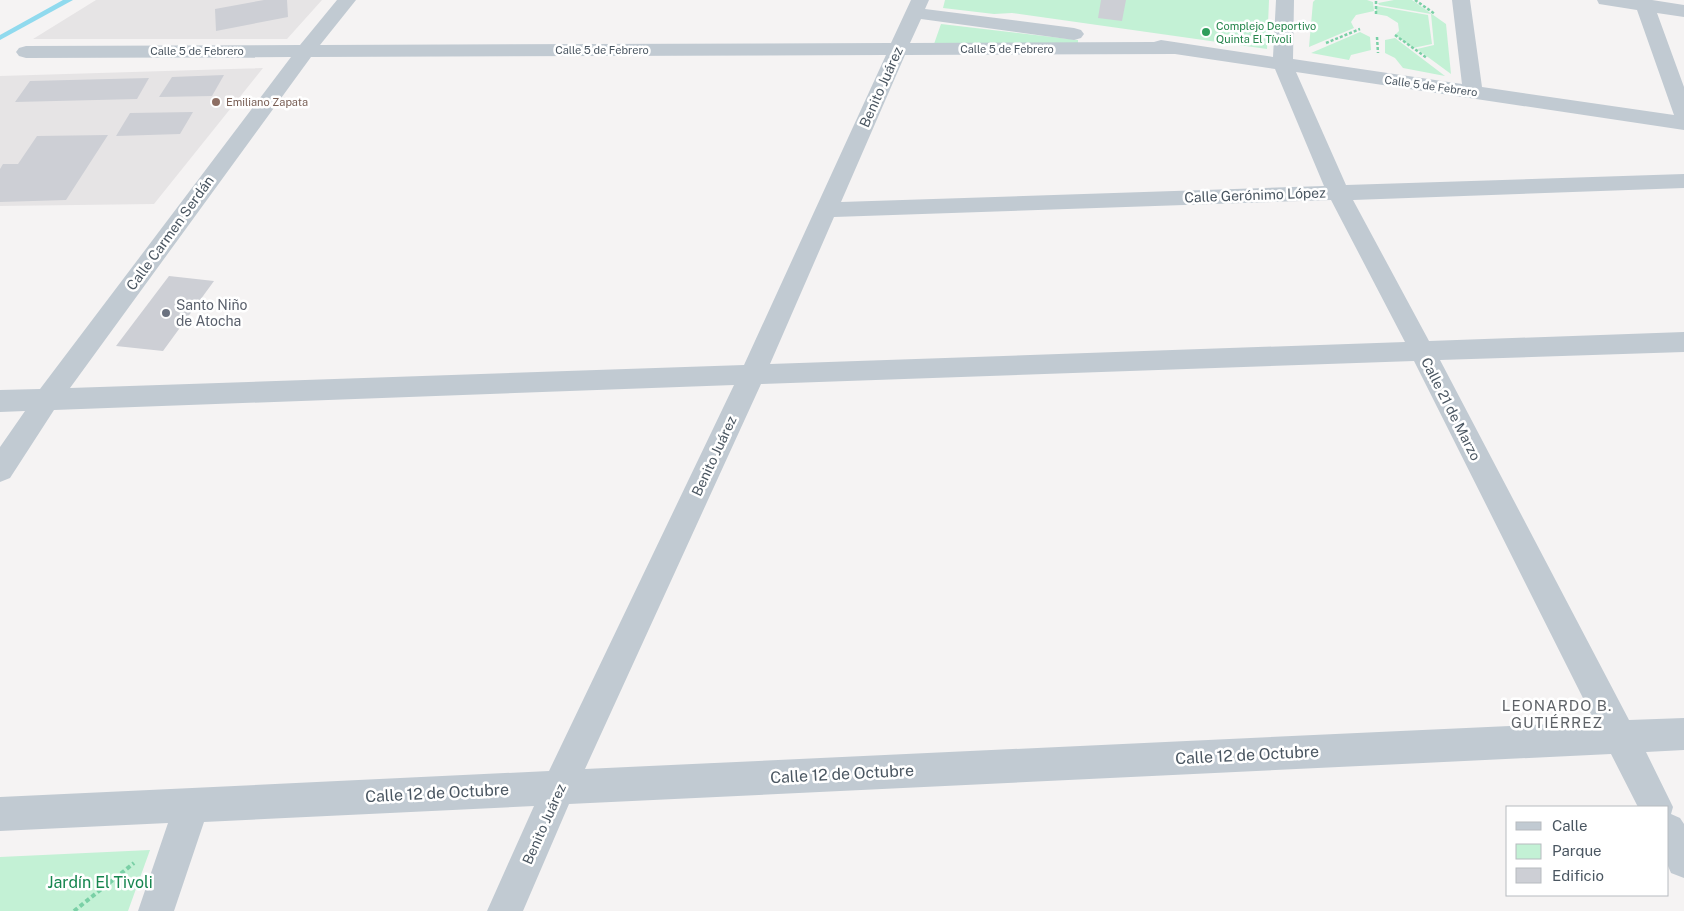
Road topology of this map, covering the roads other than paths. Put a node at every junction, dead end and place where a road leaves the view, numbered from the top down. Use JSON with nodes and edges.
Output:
{"nodes":[{"id":1,"x":347,"y":0,"type":"edge"},
{"id":2,"x":1285,"y":0,"type":"edge"},
{"id":3,"x":1461,"y":0,"type":"edge"},
{"id":4,"x":1606,"y":0,"type":"edge"},
{"id":5,"x":1644,"y":3,"type":"edge"},
{"id":6,"x":918,"y":7,"type":"edge"},
{"id":7,"x":1684,"y":11,"type":"edge"},
{"id":8,"x":1179,"y":48,"type":"junction"},
{"id":9,"x":898,"y":49,"type":"junction"},
{"id":10,"x":305,"y":51,"type":"junction"},
{"id":11,"x":26,"y":52,"type":"dead end"},
{"id":12,"x":1283,"y":64,"type":"junction"},
{"id":13,"x":1474,"y":92,"type":"junction"},
{"id":14,"x":1684,"y":115,"type":"edge"},
{"id":15,"x":1684,"y":123,"type":"edge"},
{"id":16,"x":1684,"y":181,"type":"edge"},
{"id":17,"x":1338,"y":193,"type":"junction"},
{"id":18,"x":826,"y":210,"type":"junction"},
{"id":19,"x":1684,"y":342,"type":"edge"},
{"id":20,"x":1422,"y":351,"type":"junction"},
{"id":21,"x":752,"y":375,"type":"junction"},
{"id":22,"x":47,"y":399,"type":"junction"},
{"id":23,"x":0,"y":401,"type":"edge"},
{"id":24,"x":0,"y":470,"type":"edge"},
{"id":25,"x":1684,"y":734,"type":"edge"},
{"id":26,"x":1619,"y":737,"type":"junction"},
{"id":27,"x":559,"y":788,"type":"junction"},
{"id":28,"x":192,"y":805,"type":"junction"},
{"id":29,"x":1655,"y":806,"type":"edge"},
{"id":30,"x":0,"y":814,"type":"edge"},
{"id":31,"x":1669,"y":832,"type":"edge"},
{"id":32,"x":1684,"y":860,"type":"edge"},
{"id":33,"x":156,"y":911,"type":"edge"},
{"id":34,"x":505,"y":911,"type":"edge"}],
"edges":[{"from":1,"to":10,"type":"street","name":"Calle Carmen Serdán"},
{"from":2,"to":12,"type":"street","name":"Calle 21 de Marzo"},
{"from":3,"to":13,"type":"street"},
{"from":4,"to":5,"type":"street"},
{"from":5,"to":7,"type":"street"},
{"from":5,"to":14,"type":"street"},
{"from":6,"to":8,"type":"street","name":"Calle 5 de Febrero"},
{"from":6,"to":9,"type":"street","name":"Benito Juárez"},
{"from":8,"to":9,"type":"street","name":"Calle 5 de Febrero"},
{"from":8,"to":12,"type":"street","name":"Calle 5 de Febrero"},
{"from":9,"to":10,"type":"street","name":"Calle 5 de Febrero"},
{"from":9,"to":18,"type":"street","name":"Benito Juárez"},
{"from":10,"to":11,"type":"street","name":"Calle 5 de Febrero"},
{"from":10,"to":22,"type":"street","name":"Calle Carmen Serdán"},
{"from":12,"to":13,"type":"street","name":"Calle 5 de Febrero"},
{"from":12,"to":17,"type":"street","name":"Calle 21 de Marzo"},
{"from":13,"to":15,"type":"street","name":"Calle 5 de Febrero"},
{"from":16,"to":17,"type":"street","name":"Calle Gerónimo López"},
{"from":17,"to":18,"type":"street","name":"Calle Gerónimo López"},
{"from":17,"to":20,"type":"street","name":"Calle 21 de Marzo"},
{"from":18,"to":21,"type":"street","name":"Benito Juárez"},
{"from":19,"to":20,"type":"street"},
{"from":20,"to":21,"type":"street"},
{"from":20,"to":26,"type":"street","name":"Calle 21 de Marzo"},
{"from":21,"to":22,"type":"street"},
{"from":21,"to":27,"type":"street","name":"Benito Juárez"},
{"from":22,"to":23,"type":"street"},
{"from":22,"to":24,"type":"street","name":"Calle Carmen Serdán"},
{"from":25,"to":26,"type":"street","name":"Calle 12 de Octubre"},
{"from":26,"to":27,"type":"street","name":"Calle 12 de Octubre"},
{"from":26,"to":29,"type":"street","name":"Calle 21 de Marzo"},
{"from":27,"to":28,"type":"street","name":"Calle 12 de Octubre"},
{"from":27,"to":34,"type":"street","name":"Benito Juárez"},
{"from":28,"to":30,"type":"street","name":"Calle 12 de Octubre"},
{"from":28,"to":33,"type":"street"},
{"from":31,"to":32,"type":"street"}]}
